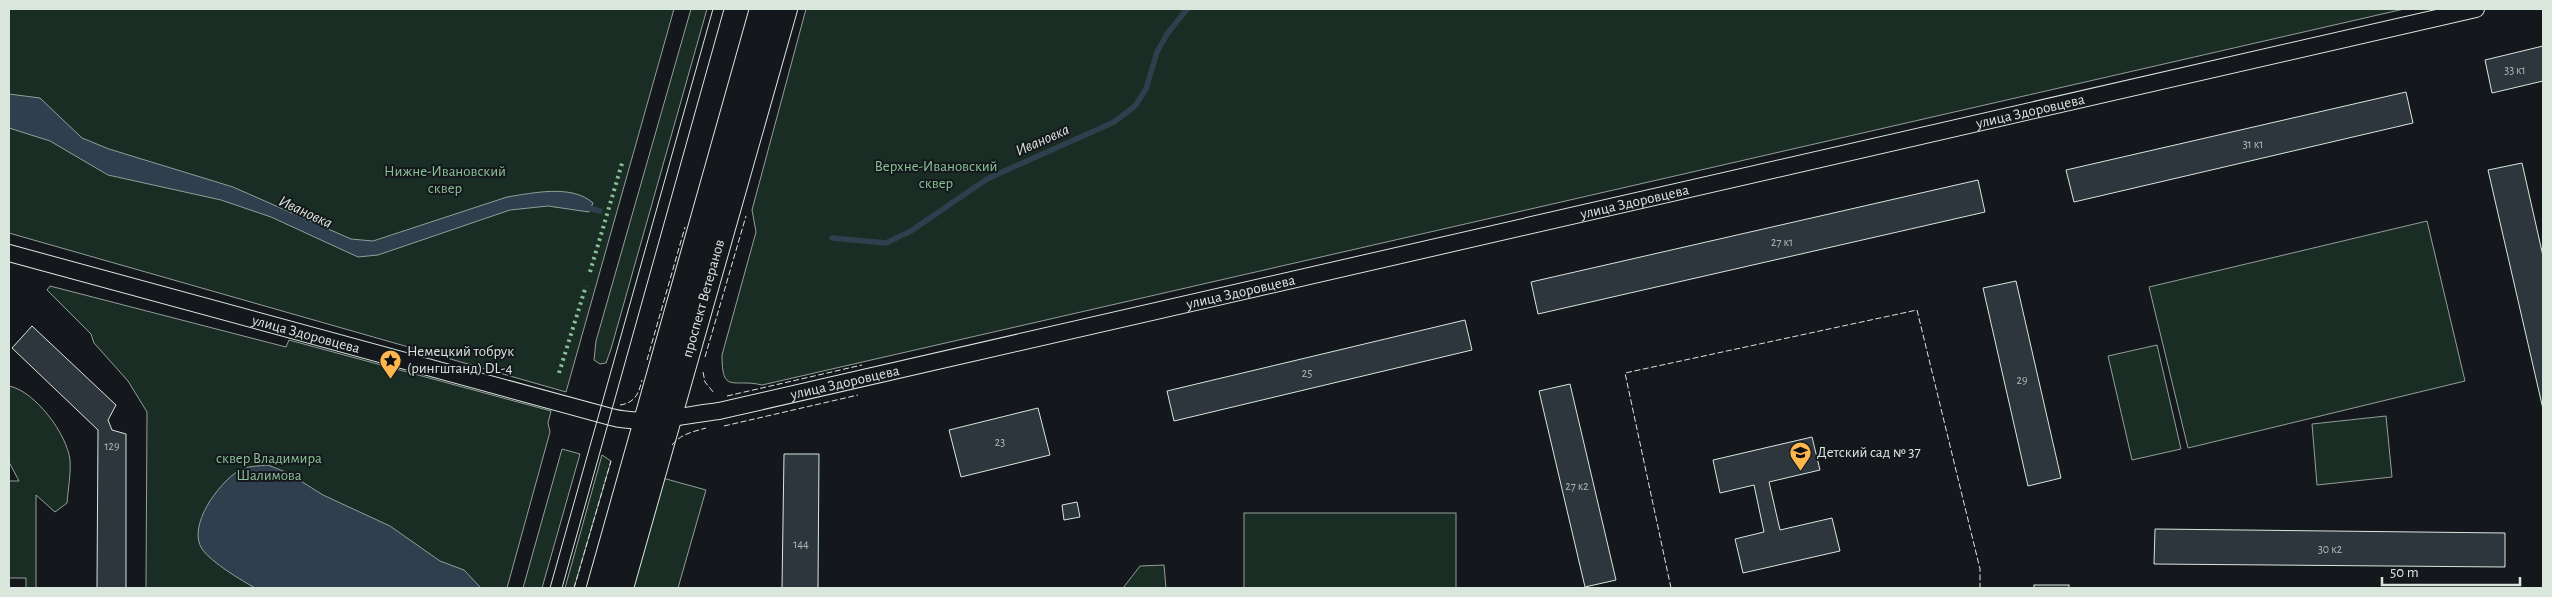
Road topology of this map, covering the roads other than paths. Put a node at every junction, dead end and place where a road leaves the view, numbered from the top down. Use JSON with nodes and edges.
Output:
{"nodes":[{"id":1,"x":762,"y":9,"type":"edge"},
{"id":2,"x":786,"y":9,"type":"edge"},
{"id":3,"x":2476,"y":9,"type":"edge"},
{"id":4,"x":9,"y":253,"type":"edge"},
{"id":5,"x":670,"y":417,"type":"junction"},
{"id":6,"x":645,"y":420,"type":"junction"},
{"id":7,"x":599,"y":588,"type":"edge"},
{"id":8,"x":621,"y":588,"type":"edge"}],
"edges":[{"from":1,"to":6,"type":"main road","name":"проспект Ветеранов"},
{"from":2,"to":5,"type":"main road","name":"проспект Ветеранов"},
{"from":3,"to":5,"type":"street","name":"улица Здоровцева"},
{"from":4,"to":6,"type":"street","name":"улица Здоровцева"},
{"from":5,"to":6,"type":"street","name":"улица Здоровцева"},
{"from":5,"to":8,"type":"main road","name":"проспект Ветеранов"},
{"from":6,"to":7,"type":"main road","name":"проспект Ветеранов"}]}
